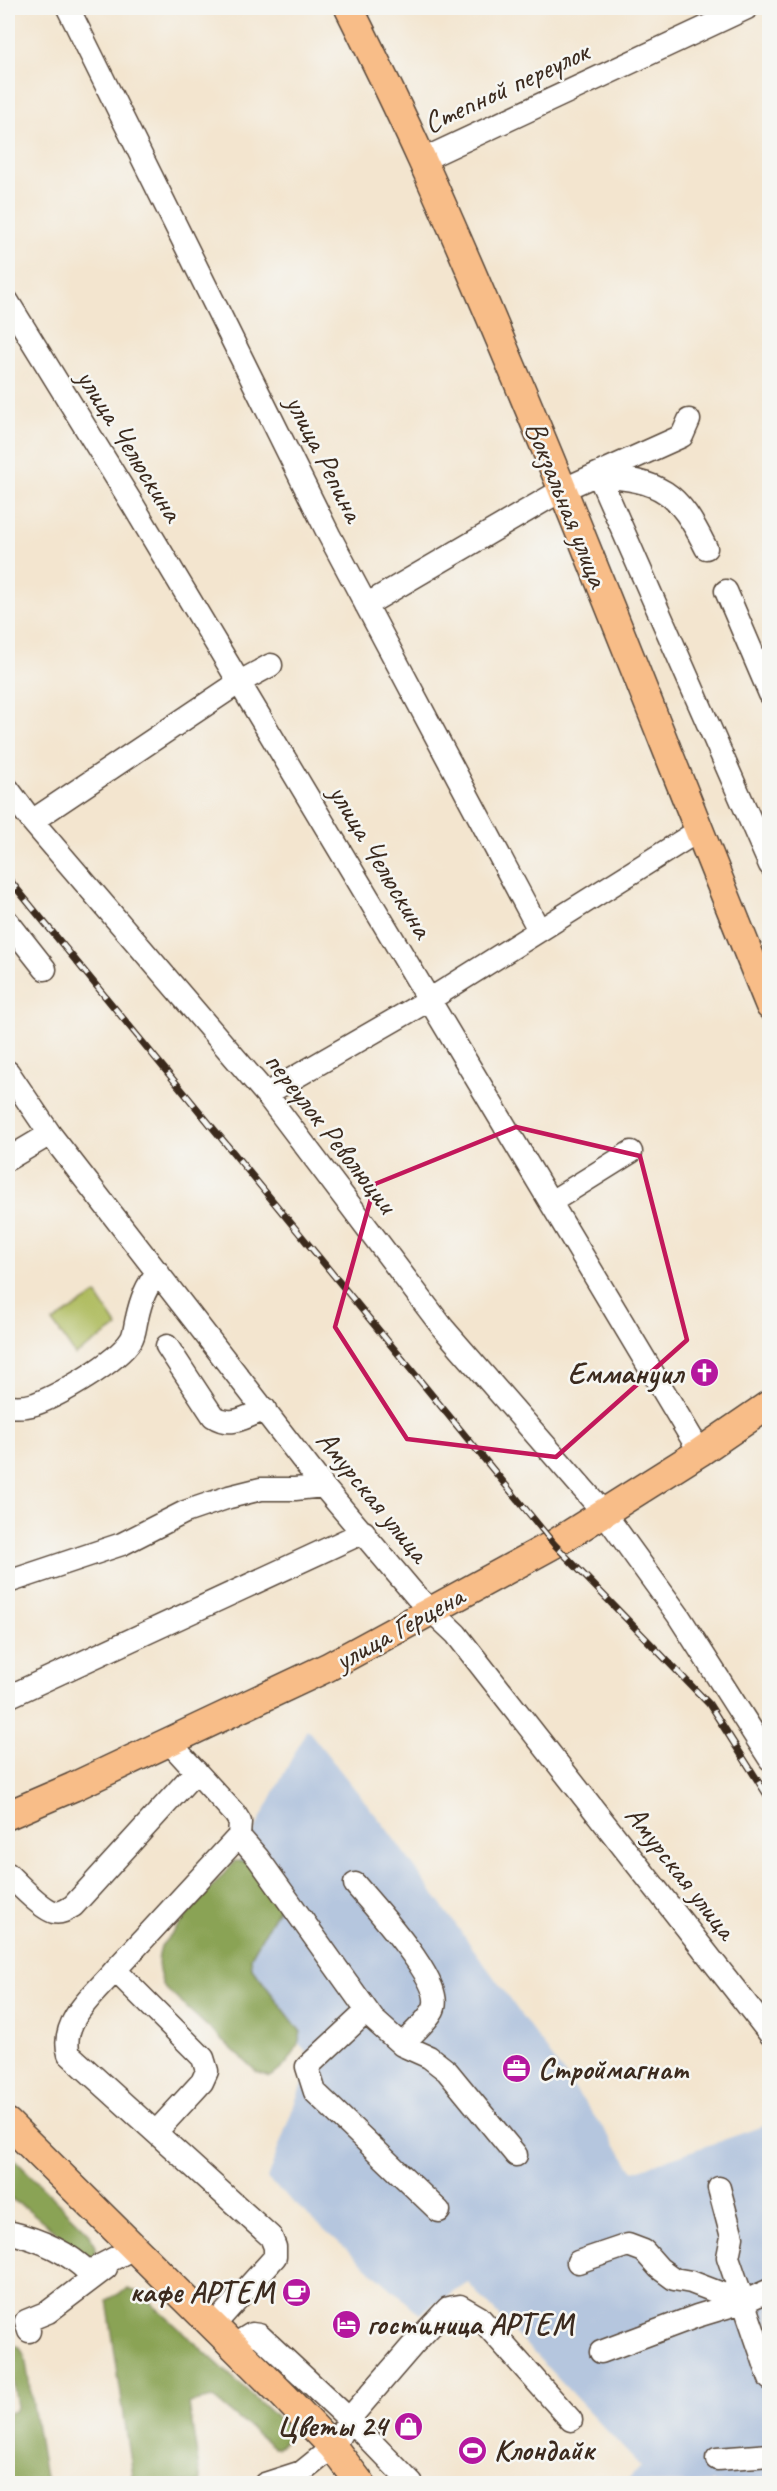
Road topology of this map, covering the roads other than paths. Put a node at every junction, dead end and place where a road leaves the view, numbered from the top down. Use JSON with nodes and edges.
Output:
{"nodes":[{"id":1,"x":68,"y":8,"type":"edge"},
{"id":2,"x":350,"y":8,"type":"edge"},
{"id":3,"x":747,"y":8,"type":"edge"},
{"id":4,"x":422,"y":160,"type":"junction"},
{"id":5,"x":8,"y":303,"type":"edge"},
{"id":6,"x":689,"y":420,"type":"dead end"},
{"id":7,"x":599,"y":476,"type":"junction"},
{"id":8,"x":562,"y":490,"type":"junction"},
{"id":9,"x":706,"y":548,"type":"dead end"},
{"id":10,"x":726,"y":591,"type":"dead end"},
{"id":11,"x":366,"y":605,"type":"junction"},
{"id":12,"x":271,"y":665,"type":"dead end"},
{"id":13,"x":238,"y":683,"type":"junction"},
{"id":14,"x":770,"y":694,"type":"edge"},
{"id":15,"x":8,"y":789,"type":"edge"},
{"id":16,"x":32,"y":821,"type":"junction"},
{"id":17,"x":698,"y":831,"type":"junction"},
{"id":18,"x":764,"y":836,"type":"edge"},
{"id":19,"x":770,"y":865,"type":"edge"},
{"id":20,"x":8,"y":922,"type":"edge"},
{"id":21,"x":540,"y":930,"type":"junction"},
{"id":22,"x":45,"y":969,"type":"dead end"},
{"id":23,"x":429,"y":1000,"type":"junction"},
{"id":24,"x":770,"y":1006,"type":"edge"},
{"id":25,"x":8,"y":1072,"type":"edge"},
{"id":26,"x":266,"y":1094,"type":"junction"},
{"id":27,"x":15,"y":1097,"type":"edge"},
{"id":28,"x":50,"y":1134,"type":"junction"},
{"id":29,"x":631,"y":1152,"type":"dead end"},
{"id":30,"x":8,"y":1159,"type":"edge"},
{"id":31,"x":551,"y":1202,"type":"junction"},
{"id":32,"x":158,"y":1272,"type":"junction"},
{"id":33,"x":167,"y":1346,"type":"dead end"},
{"id":34,"x":770,"y":1404,"type":"edge"},
{"id":35,"x":8,"y":1406,"type":"edge"},
{"id":36,"x":265,"y":1409,"type":"junction"},
{"id":37,"x":700,"y":1452,"type":"junction"},
{"id":38,"x":323,"y":1486,"type":"junction"},
{"id":39,"x":605,"y":1514,"type":"junction"},
{"id":40,"x":364,"y":1532,"type":"junction"},
{"id":41,"x":8,"y":1582,"type":"edge"},
{"id":42,"x":430,"y":1611,"type":"junction"},
{"id":43,"x":8,"y":1697,"type":"edge"},
{"id":44,"x":169,"y":1742,"type":"junction"},
{"id":45,"x":770,"y":1760,"type":"edge"},
{"id":46,"x":196,"y":1771,"type":"junction"},
{"id":47,"x":8,"y":1815,"type":"edge"},
{"id":48,"x":239,"y":1836,"type":"junction"},
{"id":49,"x":8,"y":1874,"type":"edge"},
{"id":50,"x":355,"y":1884,"type":"dead end"},
{"id":51,"x":115,"y":1970,"type":"junction"},
{"id":52,"x":367,"y":2011,"type":"junction"},
{"id":53,"x":770,"y":2034,"type":"edge"},
{"id":54,"x":402,"y":2045,"type":"junction"},
{"id":55,"x":8,"y":2123,"type":"edge"},
{"id":56,"x":156,"y":2132,"type":"junction"},
{"id":57,"x":516,"y":2154,"type":"dead end"},
{"id":58,"x":719,"y":2188,"type":"dead end"},
{"id":59,"x":440,"y":2211,"type":"dead end"},
{"id":60,"x":8,"y":2232,"type":"edge"},
{"id":61,"x":134,"y":2247,"type":"junction"},
{"id":62,"x":578,"y":2262,"type":"dead end"},
{"id":63,"x":762,"y":2296,"type":"edge"},
{"id":64,"x":21,"y":2326,"type":"edge"},
{"id":65,"x":224,"y":2335,"type":"junction"},
{"id":66,"x":601,"y":2352,"type":"dead end"},
{"id":67,"x":770,"y":2379,"type":"edge"},
{"id":68,"x":349,"y":2419,"type":"junction"},
{"id":69,"x":571,"y":2420,"type":"dead end"},
{"id":70,"x":333,"y":2448,"type":"junction"},
{"id":71,"x":770,"y":2455,"type":"edge"},
{"id":72,"x":717,"y":2459,"type":"dead end"},
{"id":73,"x":265,"y":2484,"type":"edge"},
{"id":74,"x":361,"y":2484,"type":"edge"},
{"id":75,"x":412,"y":2484,"type":"edge"}],
"edges":[{"from":1,"to":11,"type":"street","name":"улица Репина"},
{"from":2,"to":4,"type":"main road","name":"Вокзальная улица"},
{"from":3,"to":4,"type":"street","name":"Степной переулок"},
{"from":4,"to":8,"type":"main road","name":"Вокзальная улица"},
{"from":5,"to":13,"type":"street","name":"улица Челюскина"},
{"from":6,"to":7,"type":"street"},
{"from":7,"to":8,"type":"street"},
{"from":7,"to":9,"type":"street"},
{"from":7,"to":18,"type":"street"},
{"from":8,"to":11,"type":"street"},
{"from":8,"to":17,"type":"main road","name":"Вокзальная улица"},
{"from":10,"to":14,"type":"street"},
{"from":11,"to":21,"type":"street","name":"улица Репина"},
{"from":12,"to":13,"type":"street"},
{"from":13,"to":16,"type":"street"},
{"from":13,"to":23,"type":"street","name":"улица Челюскина"},
{"from":15,"to":16,"type":"street","name":"переулок Революции"},
{"from":16,"to":26,"type":"street","name":"переулок Революции"},
{"from":17,"to":21,"type":"street"},
{"from":17,"to":24,"type":"main road","name":"Вокзальная улица"},
{"from":18,"to":19,"type":"street"},
{"from":20,"to":22,"type":"street"},
{"from":21,"to":23,"type":"street"},
{"from":23,"to":26,"type":"street"},
{"from":23,"to":31,"type":"street","name":"улица Челюскина"},
{"from":25,"to":27,"type":"street","name":"Амурская улица"},
{"from":26,"to":39,"type":"street","name":"переулок Революции"},
{"from":27,"to":28,"type":"street","name":"Амурская улица"},
{"from":28,"to":30,"type":"street"},
{"from":28,"to":32,"type":"street","name":"Амурская улица"},
{"from":29,"to":31,"type":"street"},
{"from":31,"to":37,"type":"street","name":"улица Челюскина"},
{"from":32,"to":35,"type":"street"},
{"from":32,"to":36,"type":"street","name":"Амурская улица"},
{"from":33,"to":36,"type":"street"},
{"from":34,"to":37,"type":"main road","name":"улица Герцена"},
{"from":36,"to":38,"type":"street","name":"Амурская улица"},
{"from":37,"to":39,"type":"main road","name":"улица Герцена"},
{"from":38,"to":40,"type":"street","name":"Амурская улица"},
{"from":38,"to":41,"type":"street"},
{"from":39,"to":42,"type":"main road","name":"улица Герцена"},
{"from":39,"to":45,"type":"street","name":"переулок Революции"},
{"from":40,"to":42,"type":"street","name":"Амурская улица"},
{"from":40,"to":43,"type":"street"},
{"from":42,"to":44,"type":"main road","name":"улица Герцена"},
{"from":42,"to":53,"type":"street","name":"Амурская улица"},
{"from":44,"to":46,"type":"street"},
{"from":44,"to":47,"type":"main road","name":"улица Герцена"},
{"from":46,"to":48,"type":"street"},
{"from":46,"to":49,"type":"street"},
{"from":48,"to":51,"type":"street"},
{"from":48,"to":52,"type":"street"},
{"from":50,"to":54,"type":"street"},
{"from":51,"to":56,"type":"street"},
{"from":51,"to":56,"type":"street"},
{"from":52,"to":54,"type":"street"},
{"from":52,"to":59,"type":"street"},
{"from":54,"to":57,"type":"street"},
{"from":55,"to":61,"type":"main road"},
{"from":56,"to":65,"type":"street"},
{"from":58,"to":63,"type":"street"},
{"from":60,"to":61,"type":"street"},
{"from":61,"to":64,"type":"street"},
{"from":61,"to":65,"type":"main road"},
{"from":62,"to":63,"type":"street"},
{"from":63,"to":66,"type":"street"},
{"from":63,"to":67,"type":"street"},
{"from":65,"to":68,"type":"street"},
{"from":65,"to":70,"type":"main road"},
{"from":68,"to":69,"type":"street"},
{"from":68,"to":70,"type":"street"},
{"from":68,"to":75,"type":"street"},
{"from":70,"to":73,"type":"street"},
{"from":70,"to":74,"type":"main road"},
{"from":71,"to":72,"type":"street"}]}
